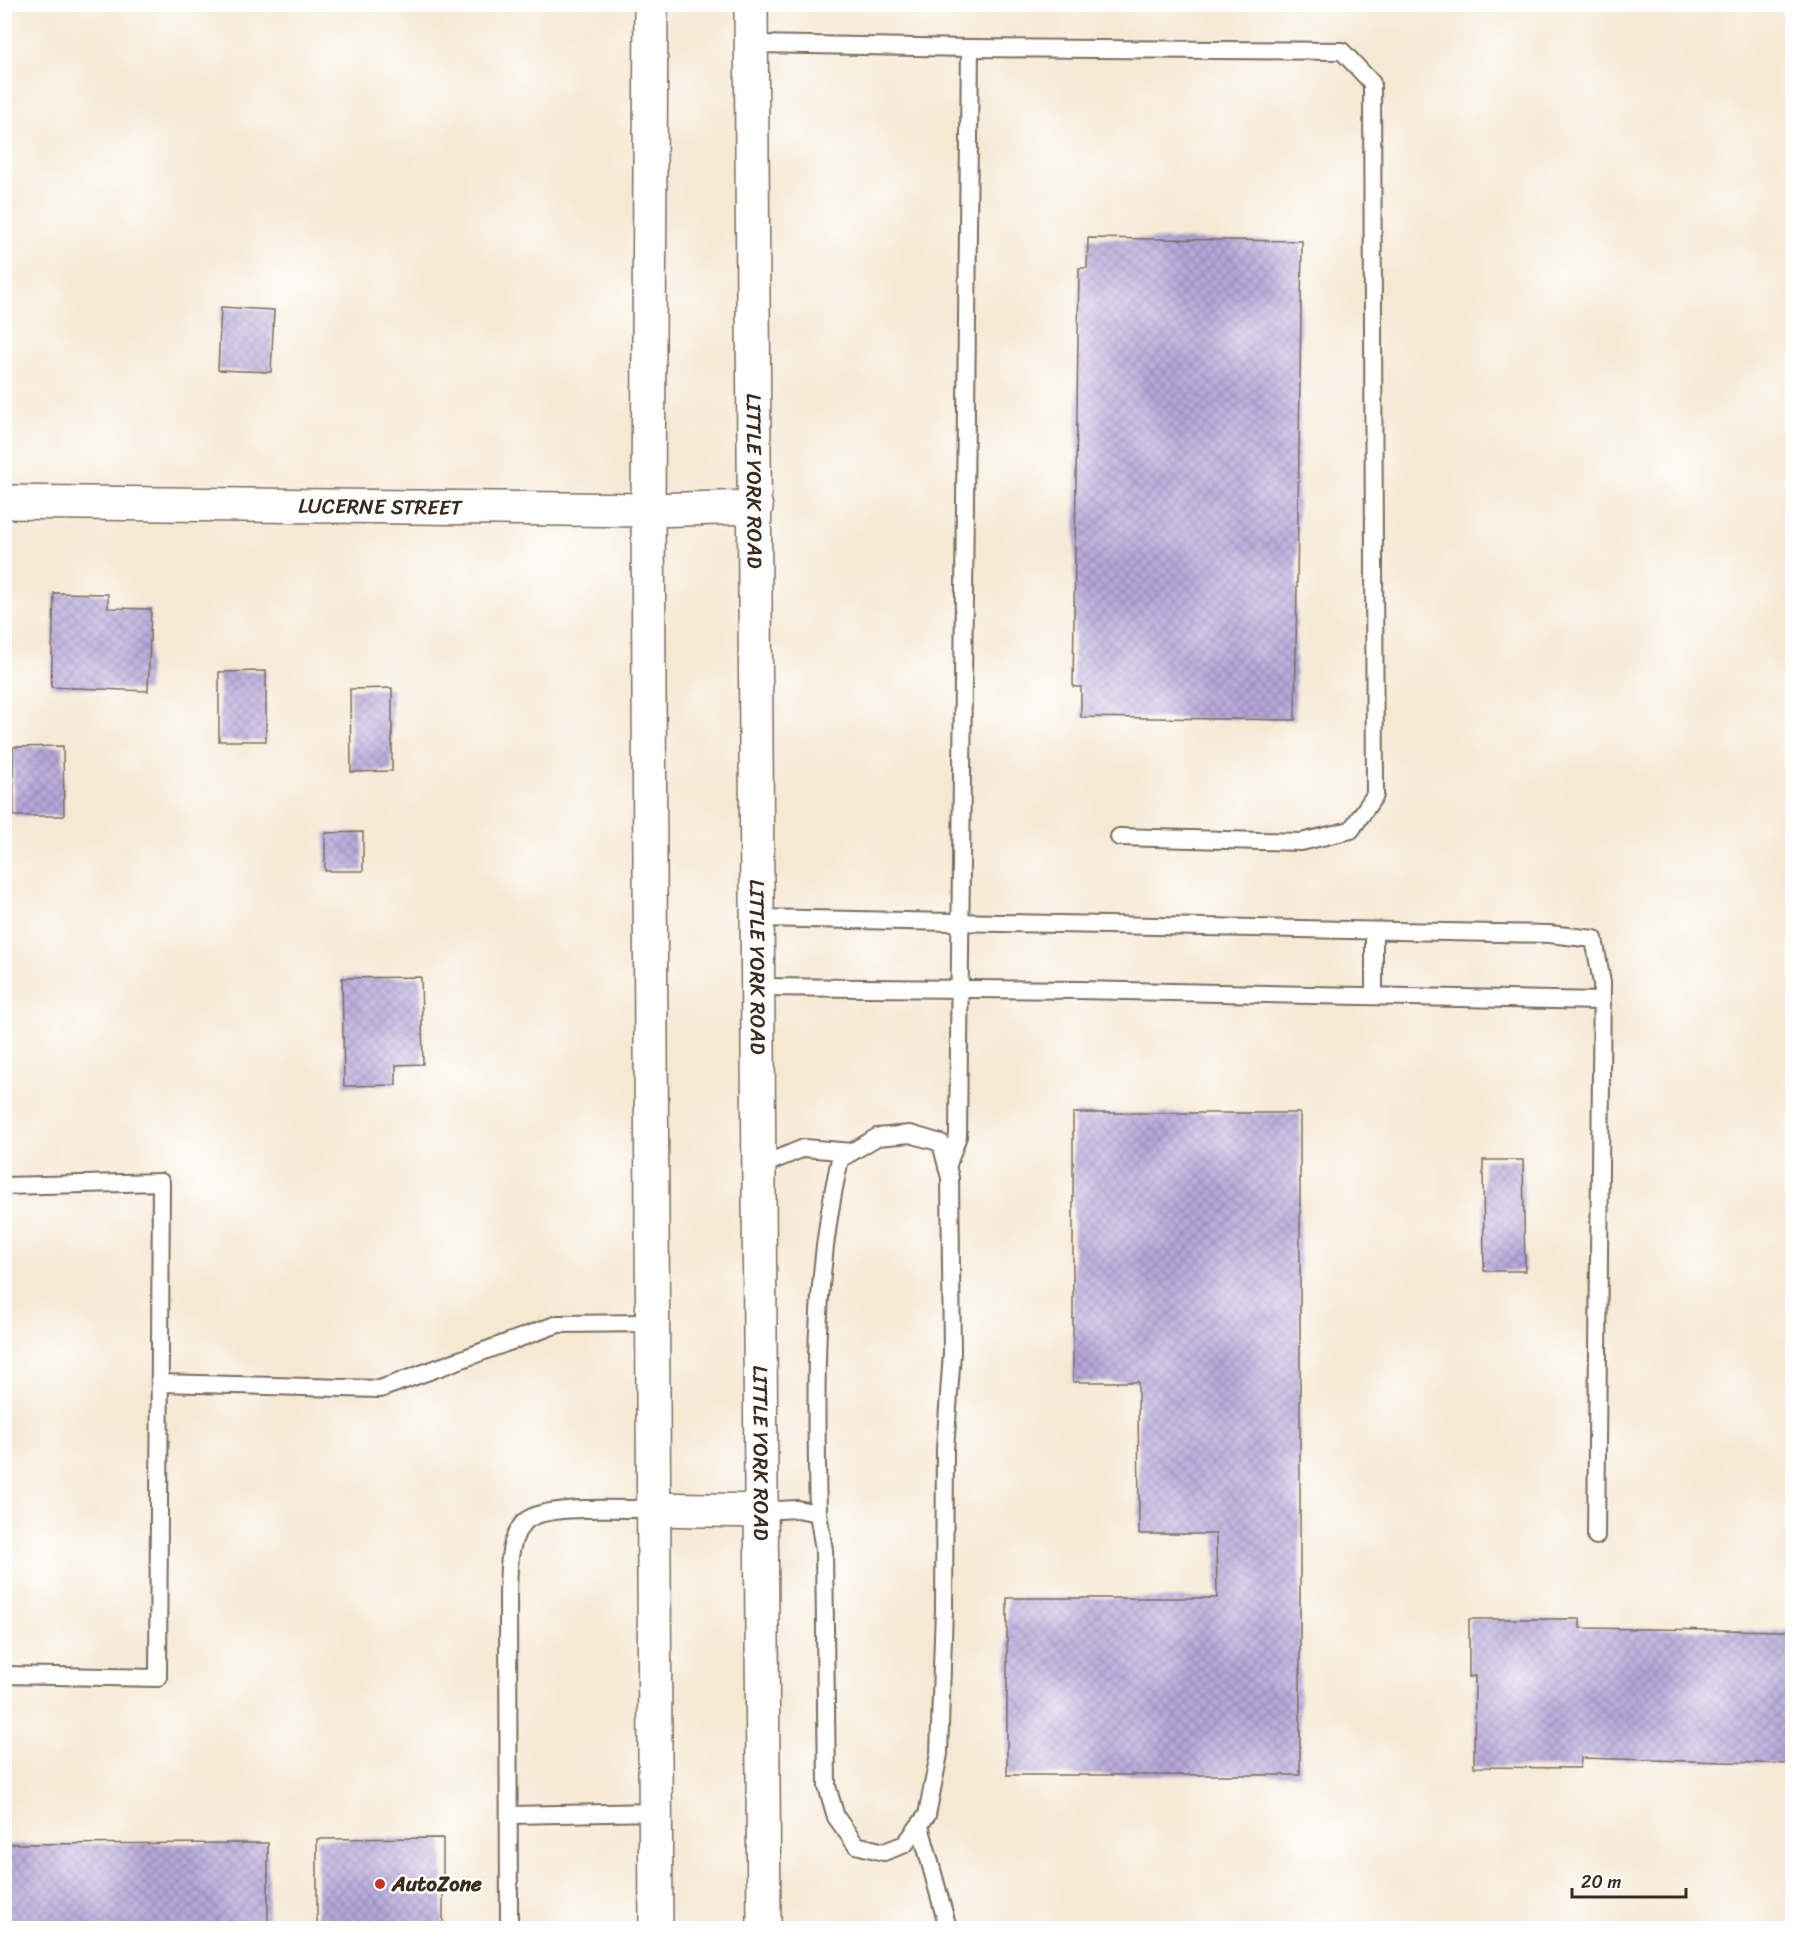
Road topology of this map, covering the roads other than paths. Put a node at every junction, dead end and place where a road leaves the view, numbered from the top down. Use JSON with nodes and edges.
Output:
{"nodes":[{"id":1,"x":651,"y":4,"type":"edge"},
{"id":2,"x":751,"y":4,"type":"edge"},
{"id":3,"x":752,"y":44,"type":"junction"},
{"id":4,"x":970,"y":48,"type":"junction"},
{"id":5,"x":4,"y":502,"type":"edge"},
{"id":6,"x":756,"y":507,"type":"junction"},
{"id":7,"x":648,"y":510,"type":"junction"},
{"id":8,"x":1119,"y":837,"type":"dead end"},
{"id":9,"x":758,"y":918,"type":"junction"},
{"id":10,"x":960,"y":924,"type":"junction"},
{"id":11,"x":1374,"y":931,"type":"junction"},
{"id":12,"x":759,"y":987,"type":"junction"},
{"id":13,"x":960,"y":990,"type":"junction"},
{"id":14,"x":1374,"y":996,"type":"junction"},
{"id":15,"x":1602,"y":1001,"type":"junction"},
{"id":16,"x":852,"y":1152,"type":"junction"},
{"id":17,"x":760,"y":1166,"type":"junction"},
{"id":18,"x":947,"y":1167,"type":"junction"},
{"id":19,"x":4,"y":1186,"type":"edge"},
{"id":20,"x":652,"y":1323,"type":"junction"},
{"id":21,"x":160,"y":1383,"type":"junction"},
{"id":22,"x":653,"y":1509,"type":"junction"},
{"id":23,"x":761,"y":1511,"type":"junction"},
{"id":24,"x":818,"y":1513,"type":"junction"},
{"id":25,"x":1596,"y":1536,"type":"dead end"},
{"id":26,"x":4,"y":1675,"type":"edge"},
{"id":27,"x":655,"y":1812,"type":"junction"},
{"id":28,"x":511,"y":1815,"type":"junction"},
{"id":29,"x":920,"y":1826,"type":"junction"},
{"id":30,"x":509,"y":1929,"type":"edge"},
{"id":31,"x":656,"y":1929,"type":"edge"},
{"id":32,"x":764,"y":1929,"type":"edge"},
{"id":33,"x":948,"y":1929,"type":"edge"}],
"edges":[{"from":1,"to":7,"type":"main road"},
{"from":2,"to":3,"type":"main road","name":"LITTLE YORK ROAD"},
{"from":3,"to":4,"type":"lane"},
{"from":3,"to":6,"type":"main road","name":"LITTLE YORK ROAD"},
{"from":4,"to":8,"type":"lane"},
{"from":4,"to":10,"type":"lane"},
{"from":5,"to":7,"type":"main road","name":"LUCERNE STREET"},
{"from":6,"to":7,"type":"main road","name":"LUCERNE STREET"},
{"from":6,"to":9,"type":"main road","name":"LITTLE YORK ROAD"},
{"from":7,"to":20,"type":"main road"},
{"from":9,"to":10,"type":"lane"},
{"from":9,"to":12,"type":"main road","name":"LITTLE YORK ROAD"},
{"from":10,"to":11,"type":"lane"},
{"from":10,"to":13,"type":"lane"},
{"from":11,"to":14,"type":"lane"},
{"from":11,"to":15,"type":"lane"},
{"from":12,"to":13,"type":"lane"},
{"from":12,"to":17,"type":"main road","name":"LITTLE YORK ROAD"},
{"from":13,"to":14,"type":"lane"},
{"from":13,"to":18,"type":"lane"},
{"from":14,"to":15,"type":"lane"},
{"from":15,"to":25,"type":"lane"},
{"from":16,"to":17,"type":"lane"},
{"from":16,"to":18,"type":"lane"},
{"from":16,"to":24,"type":"lane"},
{"from":17,"to":23,"type":"main road","name":"LITTLE YORK ROAD"},
{"from":18,"to":29,"type":"lane"},
{"from":19,"to":21,"type":"lane"},
{"from":20,"to":21,"type":"lane"},
{"from":20,"to":22,"type":"main road"},
{"from":21,"to":26,"type":"lane"},
{"from":22,"to":23,"type":"main road"},
{"from":22,"to":27,"type":"main road"},
{"from":22,"to":28,"type":"lane"},
{"from":23,"to":24,"type":"lane"},
{"from":23,"to":32,"type":"main road","name":"LITTLE YORK ROAD"},
{"from":24,"to":29,"type":"lane"},
{"from":27,"to":28,"type":"lane"},
{"from":27,"to":31,"type":"main road"},
{"from":28,"to":30,"type":"lane"},
{"from":29,"to":33,"type":"lane"}]}
